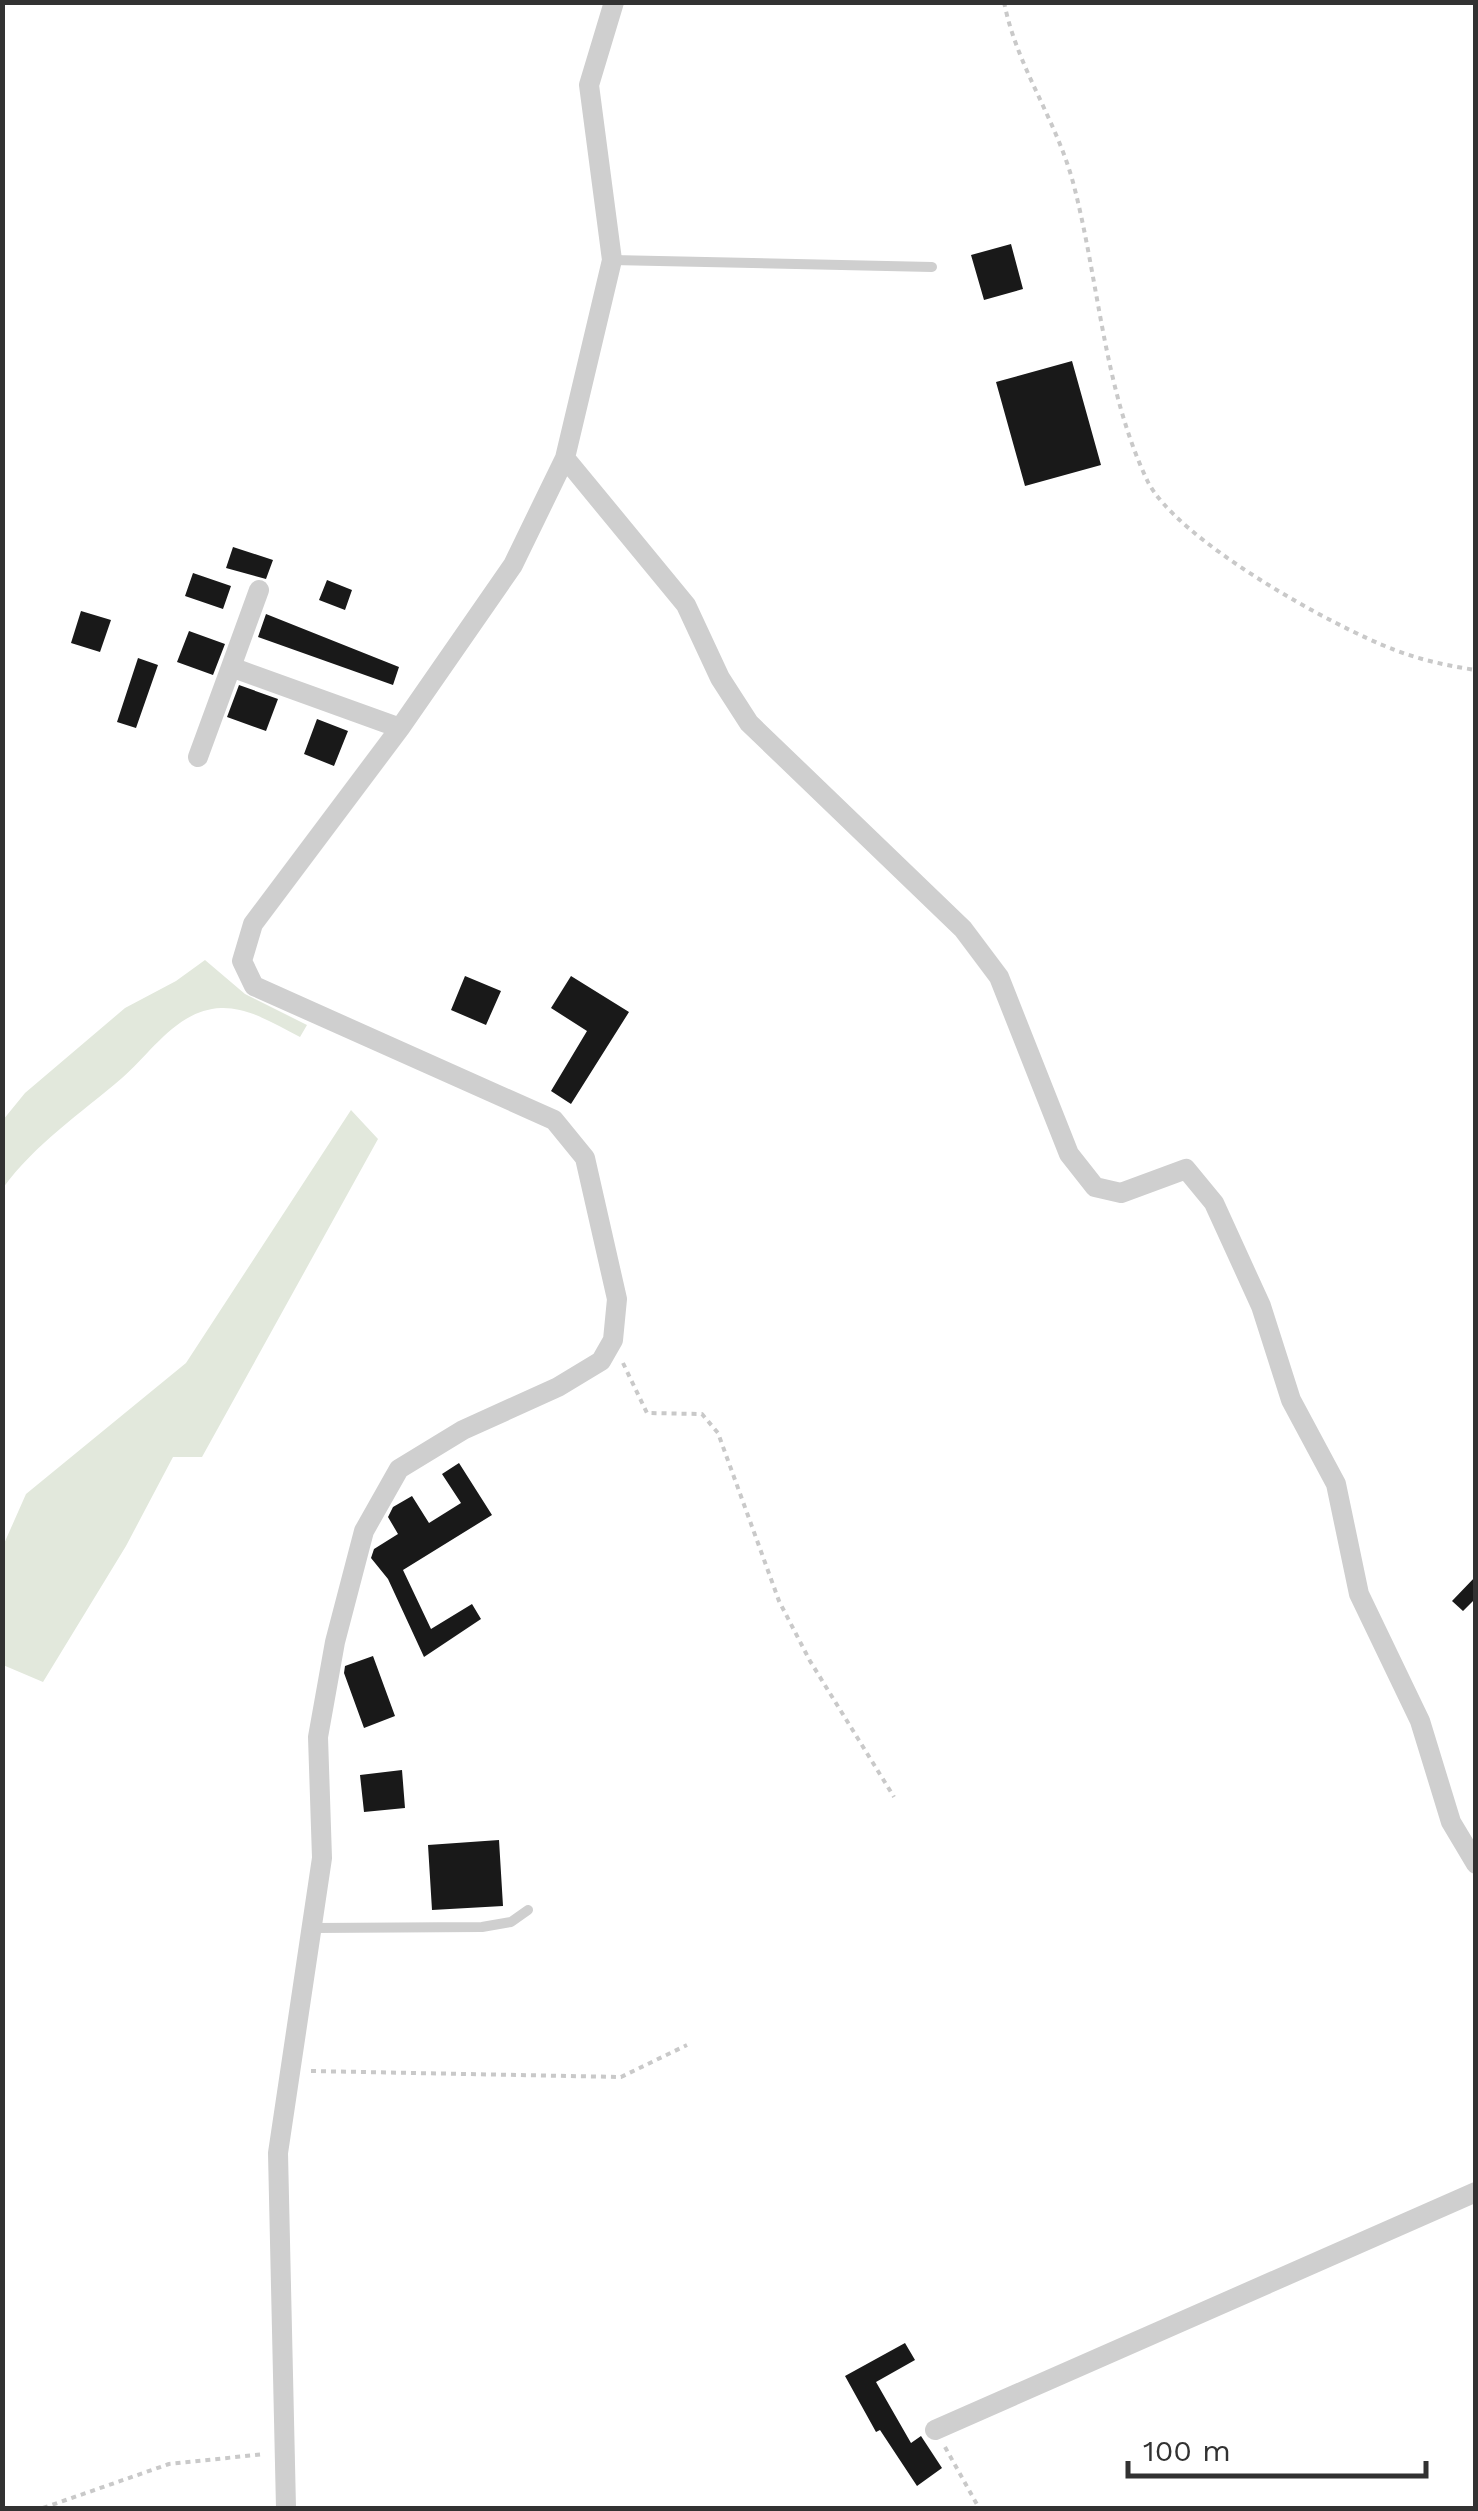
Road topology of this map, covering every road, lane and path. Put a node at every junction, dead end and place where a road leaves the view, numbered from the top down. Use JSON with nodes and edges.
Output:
{"nodes":[{"id":1,"x":614,"y":2,"type":"edge"},
{"id":2,"x":1004,"y":2,"type":"edge"},
{"id":3,"x":612,"y":260,"type":"junction"},
{"id":4,"x":932,"y":267,"type":"dead end"},
{"id":5,"x":565,"y":458,"type":"junction"},
{"id":6,"x":259,"y":590,"type":"dead end"},
{"id":7,"x":231,"y":667,"type":"junction"},
{"id":8,"x":1476,"y":670,"type":"edge"},
{"id":9,"x":400,"y":728,"type":"junction"},
{"id":10,"x":198,"y":757,"type":"dead end"},
{"id":11,"x":613,"y":1340,"type":"junction"},
{"id":12,"x":894,"y":1796,"type":"dead end"},
{"id":13,"x":1476,"y":1864,"type":"edge"},
{"id":14,"x":528,"y":1910,"type":"dead end"},
{"id":15,"x":314,"y":1928,"type":"junction"},
{"id":16,"x":687,"y":2045,"type":"dead end"},
{"id":17,"x":291,"y":2070,"type":"junction"},
{"id":18,"x":1476,"y":2192,"type":"edge"},
{"id":19,"x":935,"y":2430,"type":"joint"},
{"id":20,"x":283,"y":2454,"type":"junction"},
{"id":21,"x":43,"y":2508,"type":"edge"},
{"id":22,"x":286,"y":2508,"type":"edge"},
{"id":23,"x":979,"y":2508,"type":"edge"}],
"edges":[{"from":1,"to":3,"type":"street"},
{"from":2,"to":8,"type":"path"},
{"from":3,"to":4,"type":"lane"},
{"from":3,"to":5,"type":"street"},
{"from":5,"to":9,"type":"street"},
{"from":5,"to":13,"type":"street"},
{"from":6,"to":7,"type":"street"},
{"from":7,"to":9,"type":"street"},
{"from":7,"to":10,"type":"street"},
{"from":9,"to":11,"type":"street"},
{"from":11,"to":12,"type":"path"},
{"from":11,"to":15,"type":"street"},
{"from":14,"to":15,"type":"lane"},
{"from":15,"to":17,"type":"street"},
{"from":16,"to":17,"type":"path"},
{"from":17,"to":20,"type":"street"},
{"from":18,"to":19,"type":"street"},
{"from":19,"to":23,"type":"path"},
{"from":20,"to":21,"type":"path"},
{"from":20,"to":22,"type":"street"}]}
